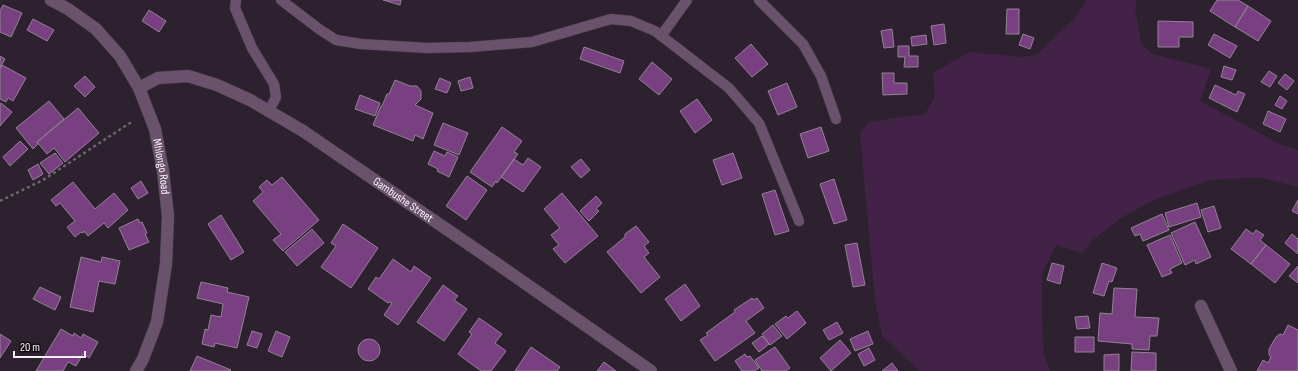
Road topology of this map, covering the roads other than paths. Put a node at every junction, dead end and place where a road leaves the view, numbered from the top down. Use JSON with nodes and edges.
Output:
{"nodes":[{"id":1,"x":51,"y":0,"type":"edge"},
{"id":2,"x":236,"y":0,"type":"edge"},
{"id":3,"x":281,"y":0,"type":"edge"},
{"id":4,"x":687,"y":0,"type":"edge"},
{"id":5,"x":759,"y":0,"type":"edge"},
{"id":6,"x":661,"y":36,"type":"junction"},
{"id":7,"x":140,"y":88,"type":"junction"},
{"id":8,"x":269,"y":111,"type":"junction"},
{"id":9,"x":836,"y":119,"type":"dead end"},
{"id":10,"x":799,"y":221,"type":"dead end"},
{"id":11,"x":1201,"y":306,"type":"dead end"},
{"id":12,"x":136,"y":371,"type":"edge"},
{"id":13,"x":651,"y":371,"type":"edge"},
{"id":14,"x":1231,"y":371,"type":"edge"}],
"edges":[{"from":1,"to":7,"type":"street","name":"Mhlongo Road"},
{"from":2,"to":8,"type":"lane"},
{"from":3,"to":6,"type":"lane"},
{"from":4,"to":6,"type":"lane"},
{"from":5,"to":9,"type":"lane"},
{"from":6,"to":10,"type":"lane"},
{"from":7,"to":8,"type":"street","name":"Gambushe Street"},
{"from":7,"to":12,"type":"street","name":"Mhlongo Road"},
{"from":8,"to":13,"type":"street","name":"Gambushe Street"},
{"from":11,"to":14,"type":"street"}]}
